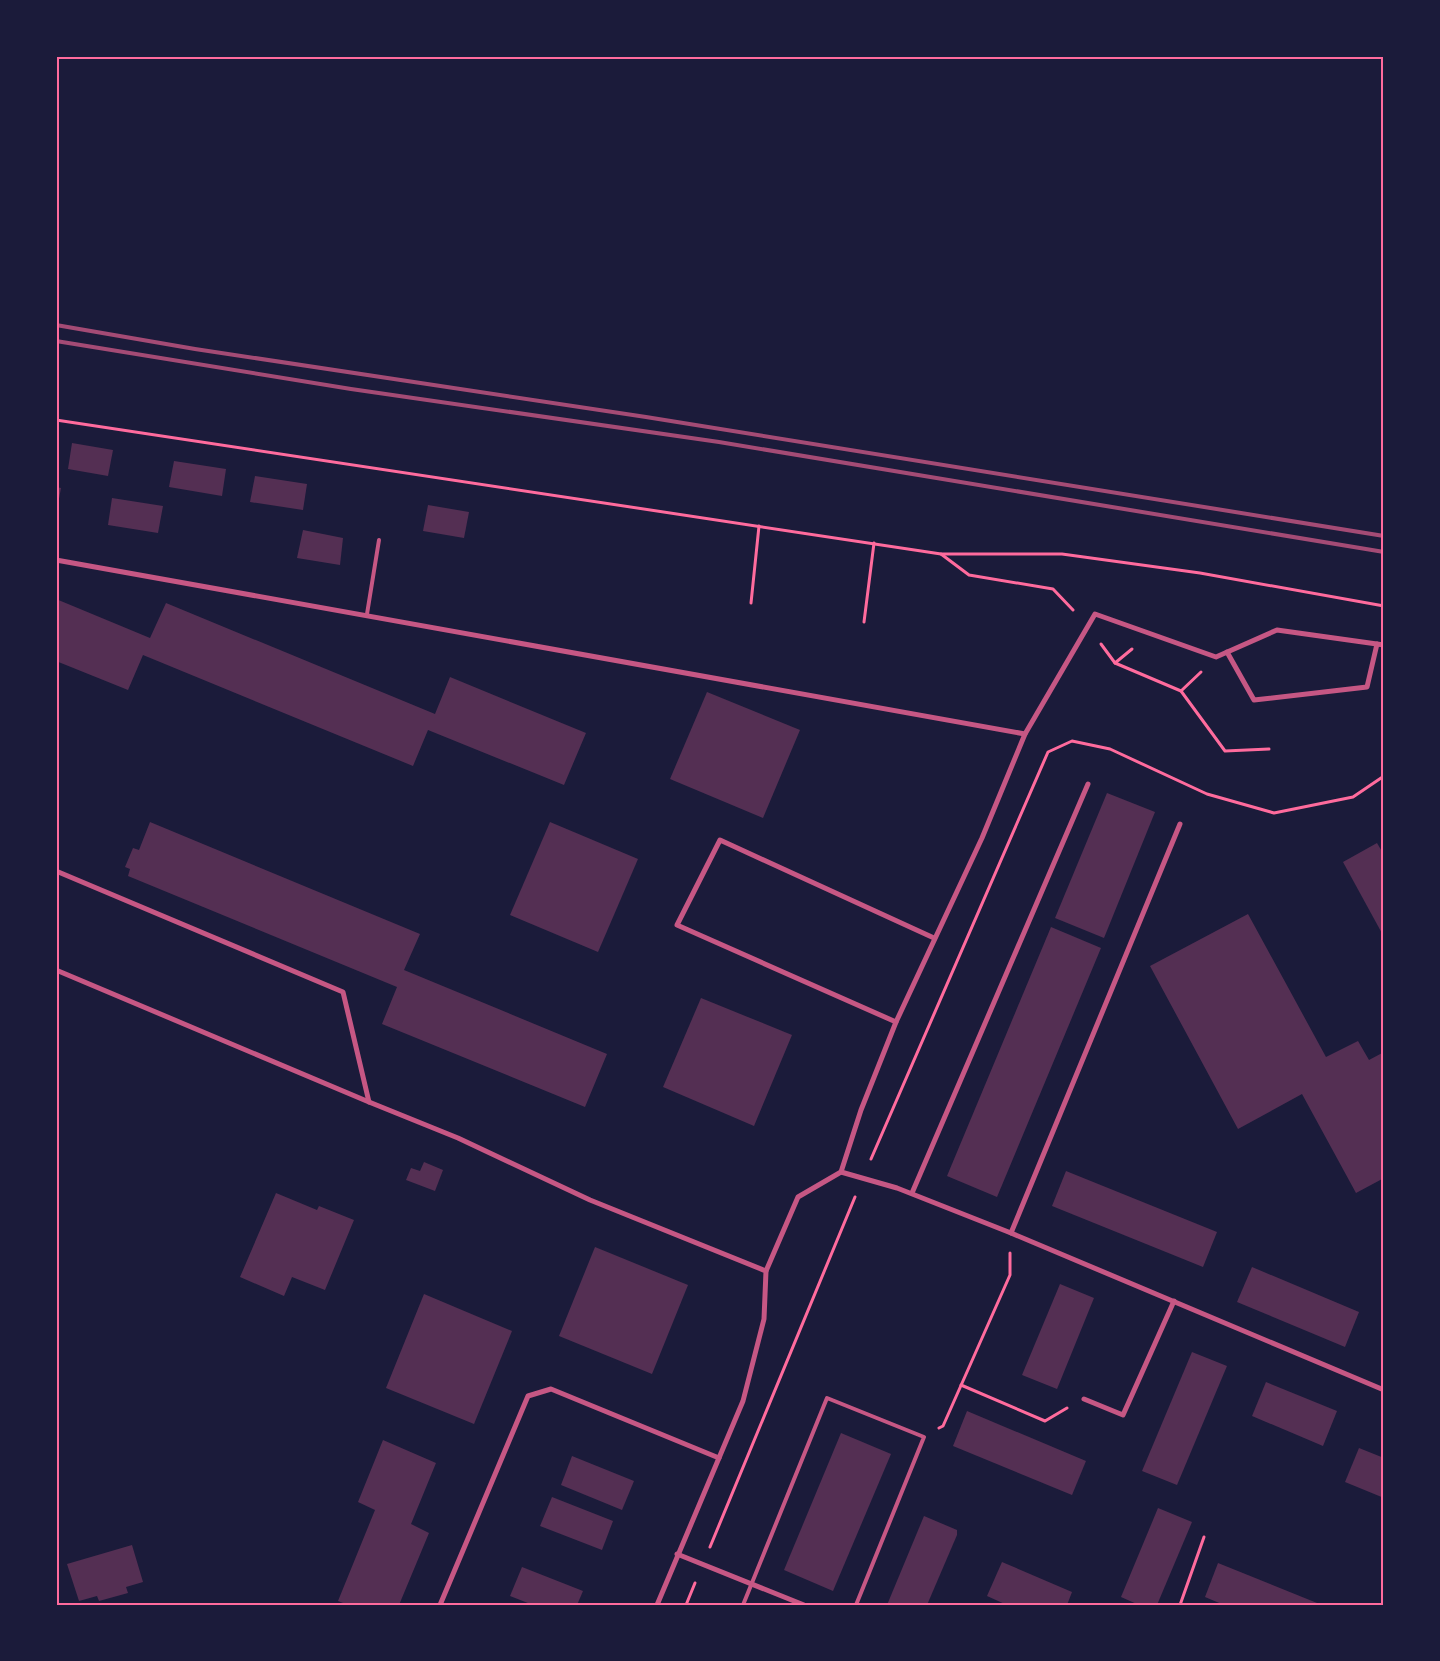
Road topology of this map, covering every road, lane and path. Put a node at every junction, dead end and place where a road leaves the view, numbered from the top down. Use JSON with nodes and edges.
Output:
{"nodes":[{"id":1,"x":56,"y":420,"type":"edge"},
{"id":2,"x":760,"y":526,"type":"junction"},
{"id":3,"x":379,"y":540,"type":"dead end"},
{"id":4,"x":874,"y":543,"type":"junction"},
{"id":5,"x":941,"y":554,"type":"junction"},
{"id":6,"x":56,"y":560,"type":"edge"},
{"id":7,"x":751,"y":603,"type":"dead end"},
{"id":8,"x":1384,"y":606,"type":"edge"},
{"id":9,"x":367,"y":614,"type":"junction"},
{"id":10,"x":864,"y":622,"type":"dead end"},
{"id":11,"x":1087,"y":626,"type":"junction"},
{"id":12,"x":1377,"y":644,"type":"junction"},
{"id":13,"x":1384,"y":645,"type":"edge"},
{"id":14,"x":1228,"y":652,"type":"junction"},
{"id":15,"x":1025,"y":734,"type":"junction"},
{"id":16,"x":1270,"y":748,"type":"dead end"},
{"id":17,"x":1088,"y":784,"type":"dead end"},
{"id":18,"x":1180,"y":824,"type":"dead end"},
{"id":19,"x":56,"y":871,"type":"edge"},
{"id":20,"x":934,"y":938,"type":"junction"},
{"id":21,"x":56,"y":970,"type":"edge"},
{"id":22,"x":896,"y":1022,"type":"junction"},
{"id":23,"x":369,"y":1102,"type":"junction"},
{"id":24,"x":841,"y":1172,"type":"junction"},
{"id":25,"x":912,"y":1194,"type":"junction"},
{"id":26,"x":1011,"y":1233,"type":"junction"},
{"id":27,"x":766,"y":1271,"type":"junction"},
{"id":28,"x":1174,"y":1301,"type":"junction"},
{"id":29,"x":961,"y":1386,"type":"junction"},
{"id":30,"x":1384,"y":1390,"type":"edge"},
{"id":31,"x":1084,"y":1399,"type":"joint"},
{"id":32,"x":924,"y":1437,"type":"junction"},
{"id":33,"x":719,"y":1458,"type":"junction"},
{"id":34,"x":1204,"y":1537,"type":"dead end"},
{"id":35,"x":677,"y":1554,"type":"junction"},
{"id":36,"x":752,"y":1583,"type":"junction"},
{"id":37,"x":440,"y":1605,"type":"edge"},
{"id":38,"x":657,"y":1605,"type":"edge"},
{"id":39,"x":743,"y":1605,"type":"edge"},
{"id":40,"x":804,"y":1605,"type":"edge"},
{"id":41,"x":856,"y":1605,"type":"edge"},
{"id":42,"x":1180,"y":1605,"type":"edge"}],
"edges":[{"from":1,"to":2,"type":"path"},
{"from":2,"to":4,"type":"path"},
{"from":2,"to":7,"type":"path"},
{"from":3,"to":9,"type":"lane"},
{"from":4,"to":5,"type":"path"},
{"from":4,"to":10,"type":"path"},
{"from":5,"to":8,"type":"path"},
{"from":5,"to":11,"type":"path"},
{"from":6,"to":9,"type":"street"},
{"from":9,"to":15,"type":"street"},
{"from":11,"to":14,"type":"street"},
{"from":11,"to":15,"type":"street"},
{"from":11,"to":16,"type":"path"},
{"from":12,"to":13,"type":"street"},
{"from":12,"to":14,"type":"street"},
{"from":12,"to":14,"type":"street"},
{"from":15,"to":20,"type":"street"},
{"from":17,"to":25,"type":"street"},
{"from":18,"to":26,"type":"street"},
{"from":19,"to":23,"type":"street"},
{"from":20,"to":22,"type":"street"},
{"from":20,"to":22,"type":"street"},
{"from":21,"to":23,"type":"street"},
{"from":22,"to":24,"type":"street"},
{"from":23,"to":27,"type":"street"},
{"from":24,"to":25,"type":"street"},
{"from":24,"to":27,"type":"street"},
{"from":25,"to":26,"type":"street"},
{"from":26,"to":28,"type":"street"},
{"from":26,"to":29,"type":"path"},
{"from":27,"to":33,"type":"street"},
{"from":28,"to":30,"type":"street"},
{"from":28,"to":31,"type":"street"},
{"from":29,"to":31,"type":"path"},
{"from":29,"to":32,"type":"path"},
{"from":32,"to":36,"type":"lane"},
{"from":32,"to":41,"type":"lane"},
{"from":33,"to":35,"type":"street"},
{"from":33,"to":37,"type":"street"},
{"from":34,"to":42,"type":"path"},
{"from":35,"to":36,"type":"street"},
{"from":35,"to":38,"type":"street"},
{"from":36,"to":39,"type":"lane"},
{"from":36,"to":40,"type":"street"}]}
